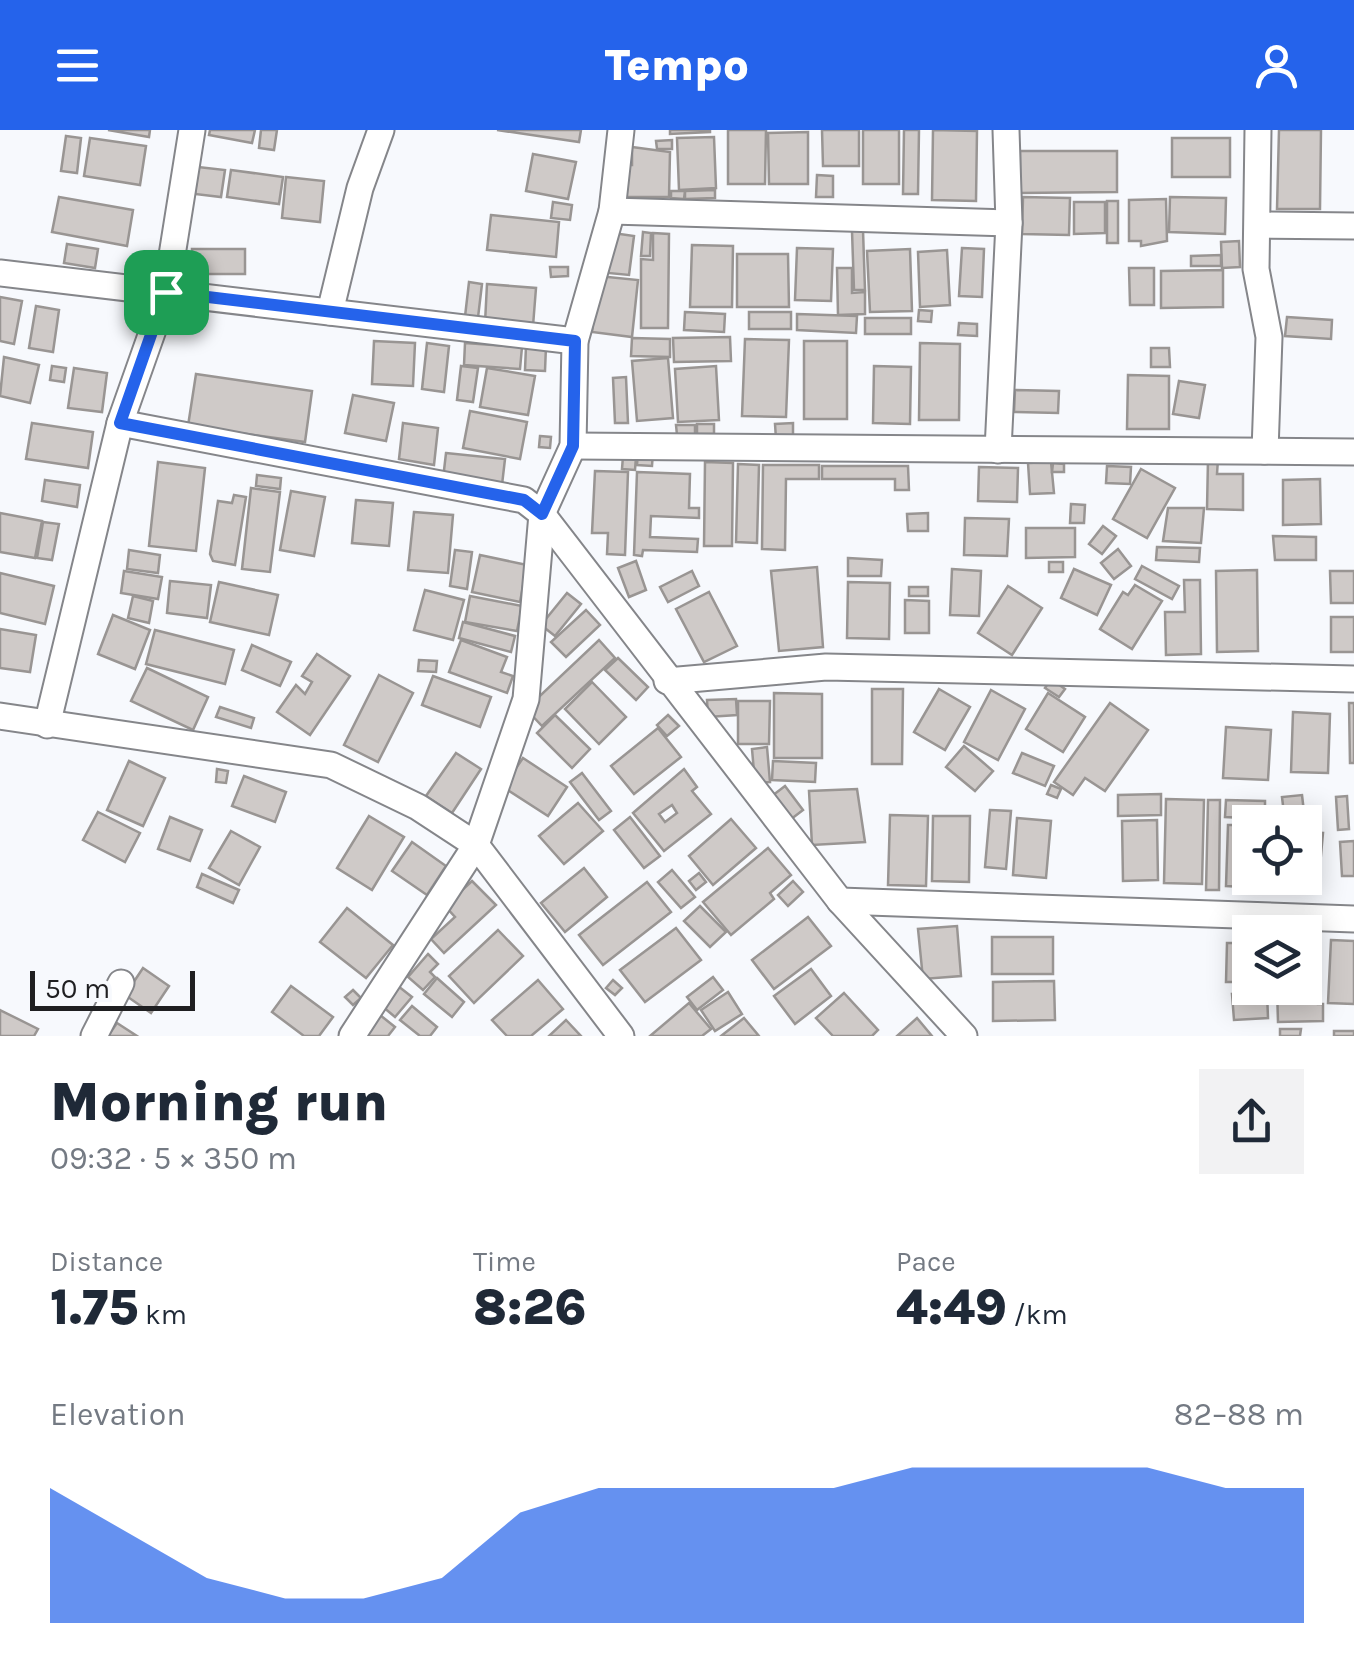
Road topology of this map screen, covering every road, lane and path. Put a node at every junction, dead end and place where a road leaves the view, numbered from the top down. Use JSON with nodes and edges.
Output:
{"nodes":[{"id":1,"x":192,"y":130,"type":"edge"},
{"id":2,"x":381,"y":130,"type":"edge"},
{"id":3,"x":620,"y":130,"type":"edge"},
{"id":4,"x":1006,"y":130,"type":"edge"},
{"id":5,"x":1258,"y":130,"type":"edge"},
{"id":6,"x":612,"y":210,"type":"junction"},
{"id":7,"x":1008,"y":224,"type":"junction"},
{"id":8,"x":1258,"y":224,"type":"junction"},
{"id":9,"x":1354,"y":226,"type":"edge"},
{"id":10,"x":0,"y":273,"type":"edge"},
{"id":11,"x":166,"y":292,"type":"junction"},
{"id":12,"x":330,"y":312,"type":"junction"},
{"id":13,"x":575,"y":341,"type":"junction"},
{"id":14,"x":120,"y":423,"type":"junction"},
{"id":15,"x":573,"y":446,"type":"junction"},
{"id":16,"x":998,"y":450,"type":"junction"},
{"id":17,"x":1265,"y":452,"type":"junction"},
{"id":18,"x":1354,"y":452,"type":"edge"},
{"id":19,"x":542,"y":514,"type":"junction"},
{"id":20,"x":1354,"y":679,"type":"edge"},
{"id":21,"x":668,"y":681,"type":"junction"},
{"id":22,"x":0,"y":716,"type":"edge"},
{"id":23,"x":47,"y":725,"type":"junction"},
{"id":24,"x":476,"y":845,"type":"junction"},
{"id":25,"x":840,"y":901,"type":"junction"},
{"id":26,"x":1354,"y":919,"type":"edge"},
{"id":27,"x":121,"y":984,"type":"dead end"},
{"id":28,"x":94,"y":1036,"type":"edge"},
{"id":29,"x":352,"y":1036,"type":"edge"},
{"id":30,"x":622,"y":1036,"type":"edge"},
{"id":31,"x":964,"y":1036,"type":"edge"}],
"edges":[{"from":1,"to":11,"type":"street"},
{"from":2,"to":12,"type":"street"},
{"from":3,"to":6,"type":"street"},
{"from":4,"to":7,"type":"street"},
{"from":5,"to":8,"type":"street"},
{"from":6,"to":7,"type":"street"},
{"from":6,"to":13,"type":"street"},
{"from":7,"to":16,"type":"street"},
{"from":8,"to":9,"type":"street"},
{"from":8,"to":17,"type":"street"},
{"from":10,"to":11,"type":"street"},
{"from":11,"to":12,"type":"street"},
{"from":11,"to":14,"type":"street"},
{"from":12,"to":13,"type":"street"},
{"from":13,"to":15,"type":"street"},
{"from":14,"to":19,"type":"street"},
{"from":14,"to":23,"type":"street"},
{"from":15,"to":16,"type":"street"},
{"from":15,"to":19,"type":"street"},
{"from":16,"to":17,"type":"street"},
{"from":17,"to":18,"type":"street"},
{"from":19,"to":21,"type":"street"},
{"from":19,"to":24,"type":"street"},
{"from":20,"to":21,"type":"street"},
{"from":21,"to":25,"type":"street"},
{"from":22,"to":23,"type":"street"},
{"from":23,"to":24,"type":"street"},
{"from":24,"to":29,"type":"street"},
{"from":24,"to":30,"type":"street"},
{"from":25,"to":26,"type":"street"},
{"from":25,"to":31,"type":"street"},
{"from":27,"to":28,"type":"street"}]}
